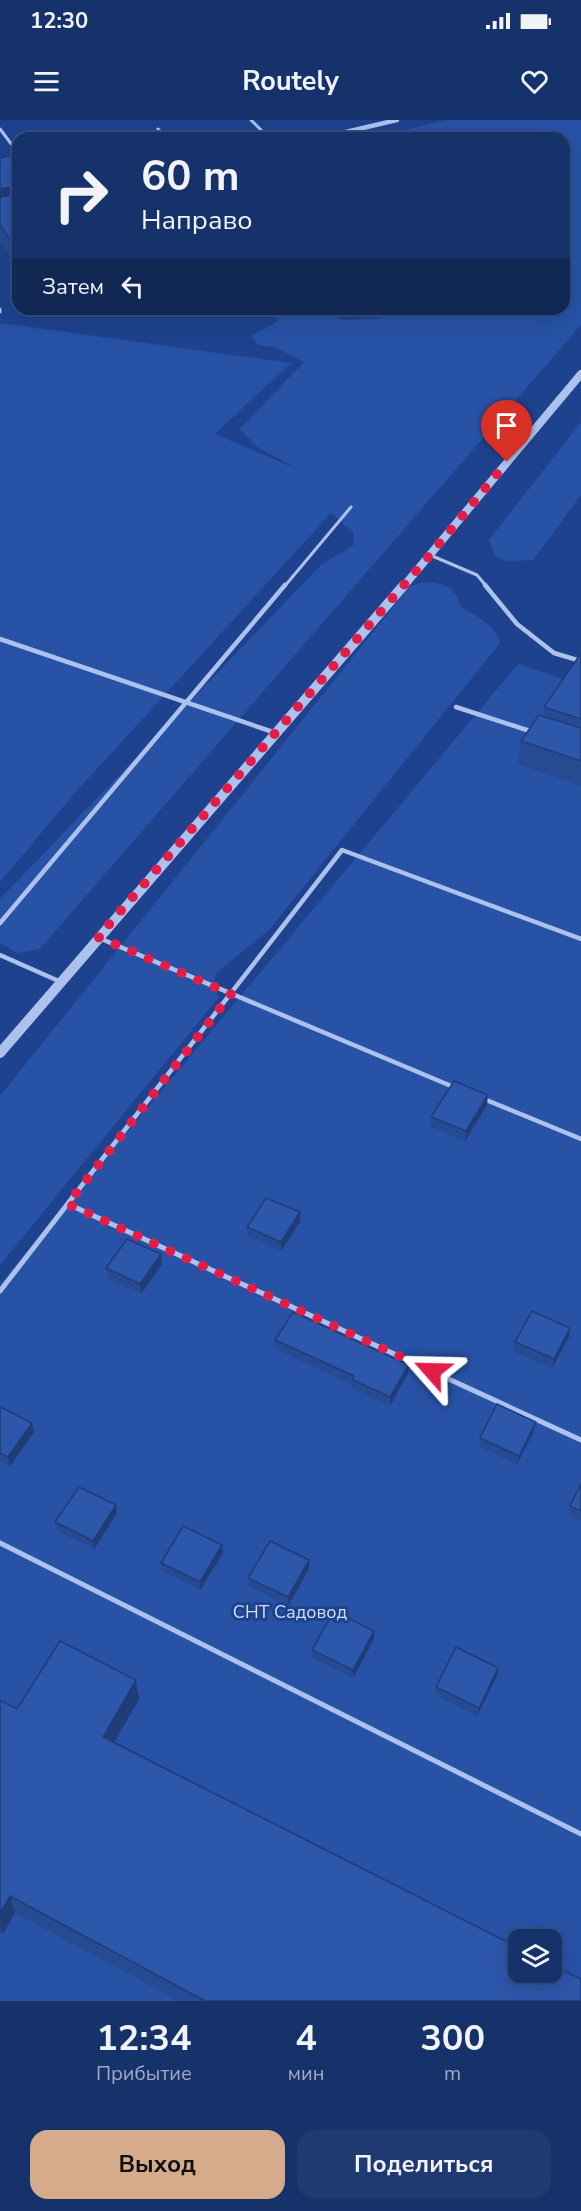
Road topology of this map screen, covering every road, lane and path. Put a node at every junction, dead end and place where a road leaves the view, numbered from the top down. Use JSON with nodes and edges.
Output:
{"nodes":[{"id":1,"x":251,"y":120,"type":"edge"},
{"id":2,"x":397,"y":120,"type":"edge"},
{"id":3,"x":0,"y":129,"type":"edge"},
{"id":4,"x":158,"y":129,"type":"dead end"},
{"id":5,"x":161,"y":132,"type":"edge"},
{"id":6,"x":263,"y":132,"type":"edge"},
{"id":7,"x":346,"y":132,"type":"edge"},
{"id":8,"x":12,"y":145,"type":"edge"},
{"id":9,"x":581,"y":374,"type":"edge"},
{"id":10,"x":351,"y":507,"type":"dead end"},
{"id":11,"x":430,"y":555,"type":"junction"},
{"id":12,"x":0,"y":639,"type":"edge"},
{"id":13,"x":581,"y":661,"type":"edge"},
{"id":14,"x":186,"y":703,"type":"junction"},
{"id":15,"x":456,"y":707,"type":"dead end"},
{"id":16,"x":276,"y":733,"type":"junction"},
{"id":17,"x":535,"y":733,"type":"edge"},
{"id":18,"x":0,"y":923,"type":"edge"},
{"id":19,"x":98,"y":937,"type":"junction"},
{"id":20,"x":581,"y":939,"type":"edge"},
{"id":21,"x":0,"y":955,"type":"edge"},
{"id":22,"x":61,"y":982,"type":"junction"},
{"id":23,"x":231,"y":994,"type":"junction"},
{"id":24,"x":0,"y":1053,"type":"edge"},
{"id":25,"x":460,"y":1089,"type":"edge"},
{"id":26,"x":482,"y":1098,"type":"edge"},
{"id":27,"x":581,"y":1139,"type":"edge"},
{"id":28,"x":68,"y":1204,"type":"junction"},
{"id":29,"x":0,"y":1291,"type":"edge"},
{"id":30,"x":581,"y":1440,"type":"edge"},
{"id":31,"x":0,"y":1543,"type":"edge"},
{"id":32,"x":581,"y":1834,"type":"edge"}],
"edges":[{"from":1,"to":6,"type":"lane"},
{"from":2,"to":7,"type":"street"},
{"from":3,"to":8,"type":"lane"},
{"from":4,"to":5,"type":"lane"},
{"from":9,"to":11,"type":"street"},
{"from":10,"to":14,"type":"lane"},
{"from":11,"to":13,"type":"lane"},
{"from":11,"to":16,"type":"street"},
{"from":12,"to":14,"type":"lane"},
{"from":14,"to":16,"type":"lane"},
{"from":14,"to":18,"type":"lane"},
{"from":15,"to":17,"type":"lane"},
{"from":16,"to":19,"type":"street"},
{"from":19,"to":22,"type":"street"},
{"from":19,"to":23,"type":"lane"},
{"from":20,"to":23,"type":"lane"},
{"from":21,"to":22,"type":"lane"},
{"from":22,"to":24,"type":"street"},
{"from":23,"to":25,"type":"lane"},
{"from":23,"to":28,"type":"lane"},
{"from":26,"to":27,"type":"lane"},
{"from":28,"to":29,"type":"lane"},
{"from":28,"to":30,"type":"lane"},
{"from":31,"to":32,"type":"lane"}]}
